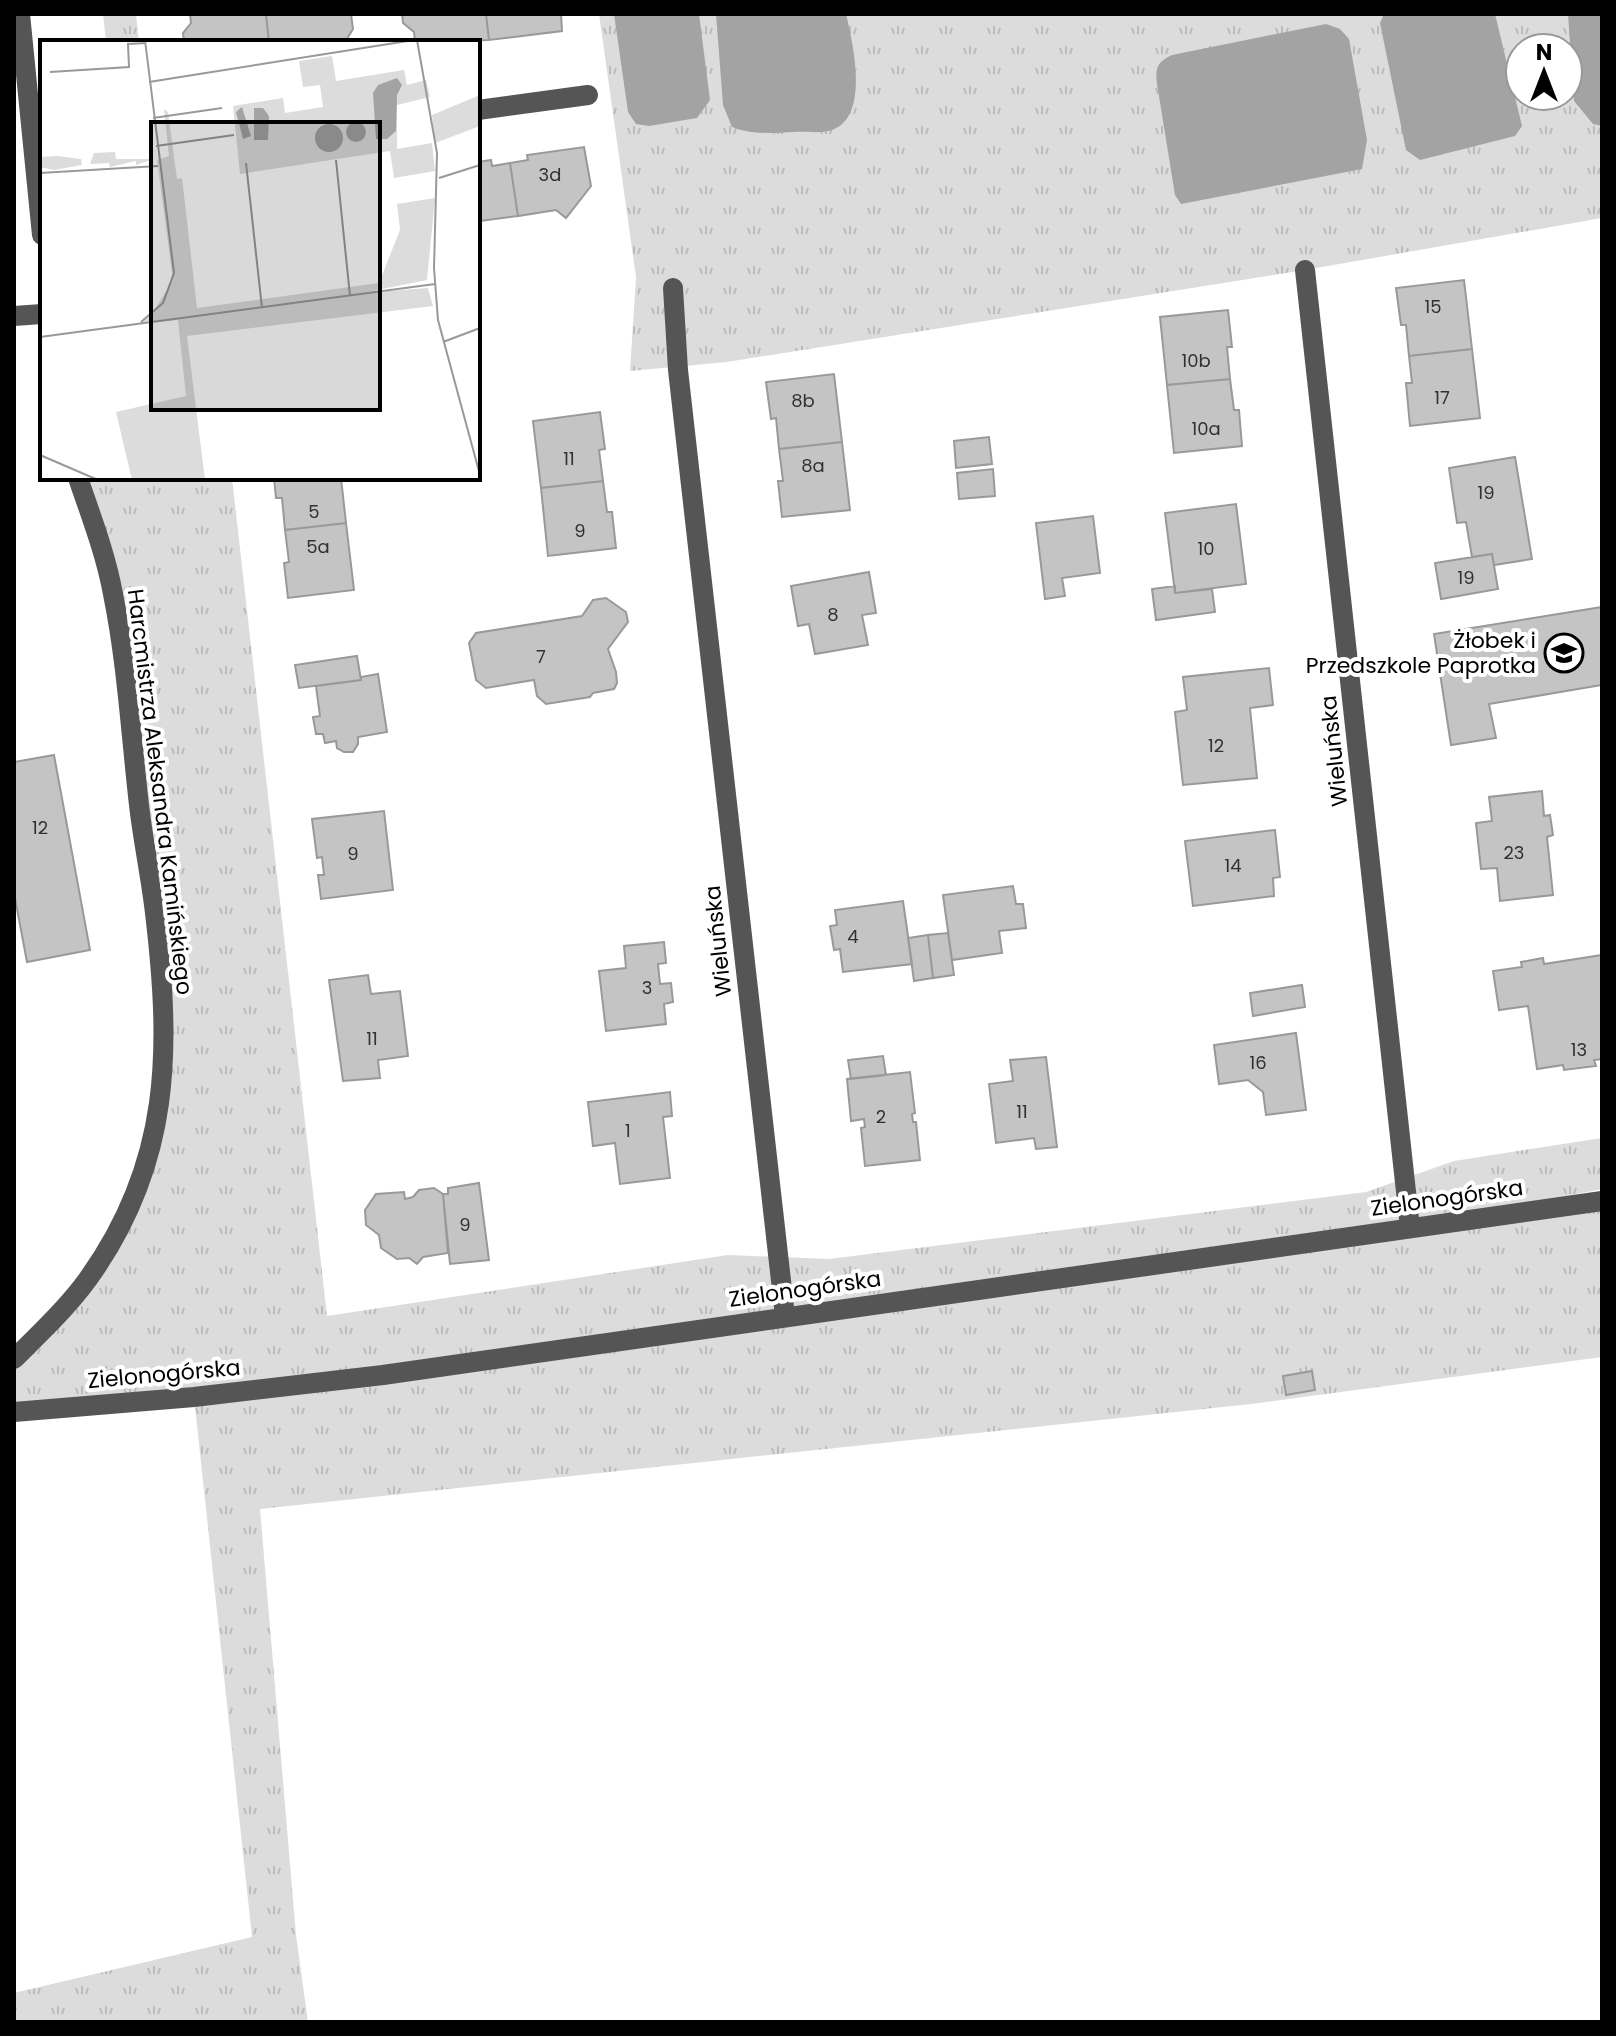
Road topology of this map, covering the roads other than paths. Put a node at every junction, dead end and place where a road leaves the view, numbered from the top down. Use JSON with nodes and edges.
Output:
{"nodes":[{"id":1,"x":20,"y":14,"type":"edge"},
{"id":2,"x":588,"y":95,"type":"dead end"},
{"id":3,"x":480,"y":110,"type":"edge"},
{"id":4,"x":39,"y":174,"type":"edge"},
{"id":5,"x":40,"y":194,"type":"edge"},
{"id":6,"x":1305,"y":270,"type":"dead end"},
{"id":7,"x":673,"y":288,"type":"dead end"},
{"id":8,"x":40,"y":314,"type":"edge"},
{"id":9,"x":14,"y":316,"type":"edge"},
{"id":10,"x":79,"y":480,"type":"edge"},
{"id":11,"x":1602,"y":1201,"type":"edge"},
{"id":12,"x":1410,"y":1228,"type":"junction"},
{"id":13,"x":785,"y":1316,"type":"junction"},
{"id":14,"x":14,"y":1359,"type":"edge"},
{"id":15,"x":14,"y":1412,"type":"edge"}],
"edges":[{"from":1,"to":4,"type":"street"},
{"from":2,"to":3,"type":"street"},
{"from":4,"to":5,"type":"street"},
{"from":6,"to":12,"type":"street","name":"Wieluńska"},
{"from":7,"to":13,"type":"street","name":"Wieluńska"},
{"from":8,"to":9,"type":"street"},
{"from":10,"to":14,"type":"street","name":"Harcmistrza Aleksandra Kamińskiego"},
{"from":11,"to":12,"type":"street","name":"Zielonogórska"},
{"from":12,"to":13,"type":"street","name":"Zielonogórska"},
{"from":13,"to":15,"type":"street","name":"Zielonogórska"}]}
